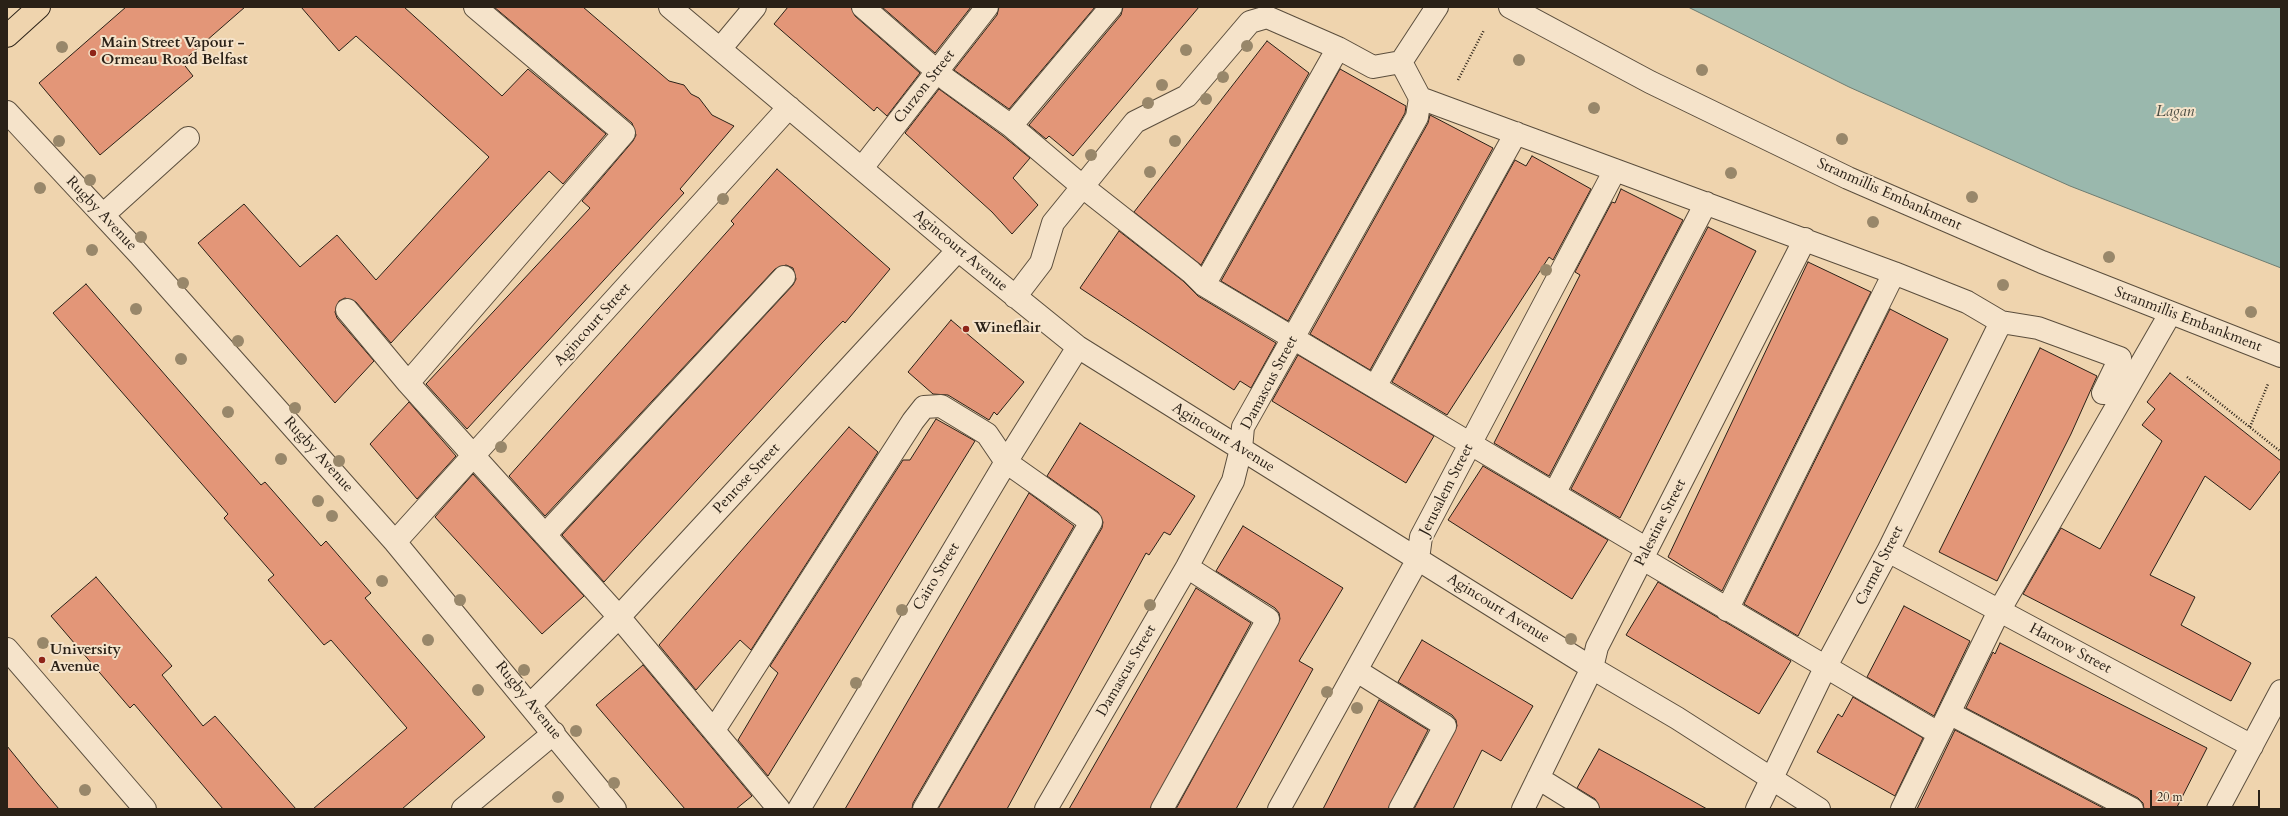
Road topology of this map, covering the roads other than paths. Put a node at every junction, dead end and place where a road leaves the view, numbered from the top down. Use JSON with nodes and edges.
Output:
{"nodes":[{"id":1,"x":39,"y":7,"type":"edge"},
{"id":2,"x":475,"y":7,"type":"edge"},
{"id":3,"x":670,"y":7,"type":"edge"},
{"id":4,"x":755,"y":7,"type":"edge"},
{"id":5,"x":987,"y":7,"type":"edge"},
{"id":6,"x":1111,"y":7,"type":"edge"},
{"id":7,"x":1437,"y":7,"type":"edge"},
{"id":8,"x":1510,"y":7,"type":"edge"},
{"id":9,"x":869,"y":9,"type":"edge"},
{"id":10,"x":7,"y":35,"type":"edge"},
{"id":11,"x":1338,"y":48,"type":"junction"},
{"id":12,"x":720,"y":50,"type":"junction"},
{"id":13,"x":1401,"y":62,"type":"junction"},
{"id":14,"x":937,"y":70,"type":"junction"},
{"id":15,"x":1420,"y":98,"type":"junction"},
{"id":16,"x":789,"y":107,"type":"junction"},
{"id":17,"x":7,"y":112,"type":"edge"},
{"id":18,"x":1011,"y":126,"type":"junction"},
{"id":19,"x":1516,"y":133,"type":"junction"},
{"id":20,"x":188,"y":138,"type":"dead end"},
{"id":21,"x":862,"y":168,"type":"junction"},
{"id":22,"x":1616,"y":170,"type":"junction"},
{"id":23,"x":1083,"y":187,"type":"junction"},
{"id":24,"x":1706,"y":203,"type":"junction"},
{"id":25,"x":103,"y":215,"type":"junction"},
{"id":26,"x":1805,"y":239,"type":"junction"},
{"id":27,"x":958,"y":250,"type":"junction"},
{"id":28,"x":1894,"y":273,"type":"junction"},
{"id":29,"x":784,"y":276,"type":"dead end"},
{"id":30,"x":1204,"y":285,"type":"junction"},
{"id":31,"x":1015,"y":297,"type":"junction"},
{"id":32,"x":347,"y":310,"type":"dead end"},
{"id":33,"x":2170,"y":314,"type":"junction"},
{"id":34,"x":2001,"y":322,"type":"junction"},
{"id":35,"x":1294,"y":338,"type":"junction"},
{"id":36,"x":1078,"y":348,"type":"junction"},
{"id":37,"x":2281,"y":356,"type":"edge"},
{"id":38,"x":408,"y":383,"type":"junction"},
{"id":39,"x":1374,"y":387,"type":"junction"},
{"id":40,"x":2105,"y":403,"type":"junction"},
{"id":41,"x":1470,"y":445,"type":"junction"},
{"id":42,"x":1241,"y":449,"type":"junction"},
{"id":43,"x":474,"y":456,"type":"junction"},
{"id":44,"x":1006,"y":462,"type":"junction"},
{"id":45,"x":1554,"y":494,"type":"junction"},
{"id":46,"x":545,"y":535,"type":"junction"},
{"id":47,"x":395,"y":542,"type":"junction"},
{"id":48,"x":1888,"y":551,"type":"junction"},
{"id":49,"x":1645,"y":554,"type":"junction"},
{"id":50,"x":1418,"y":559,"type":"junction"},
{"id":51,"x":1187,"y":567,"type":"junction"},
{"id":52,"x":1727,"y":610,"type":"junction"},
{"id":53,"x":1999,"y":611,"type":"junction"},
{"id":54,"x":619,"y":617,"type":"junction"},
{"id":55,"x":7,"y":649,"type":"edge"},
{"id":56,"x":1592,"y":668,"type":"junction"},
{"id":57,"x":1825,"y":668,"type":"junction"},
{"id":58,"x":1357,"y":671,"type":"junction"},
{"id":59,"x":2281,"y":691,"type":"edge"},
{"id":60,"x":531,"y":704,"type":"junction"},
{"id":61,"x":1949,"y":713,"type":"junction"},
{"id":62,"x":714,"y":730,"type":"junction"},
{"id":63,"x":554,"y":733,"type":"junction"},
{"id":64,"x":1938,"y":733,"type":"junction"},
{"id":65,"x":2252,"y":746,"type":"junction"},
{"id":66,"x":1538,"y":778,"type":"junction"},
{"id":67,"x":1771,"y":779,"type":"junction"},
{"id":68,"x":145,"y":809,"type":"edge"},
{"id":69,"x":463,"y":809,"type":"edge"},
{"id":70,"x":615,"y":809,"type":"edge"},
{"id":71,"x":779,"y":809,"type":"edge"},
{"id":72,"x":799,"y":809,"type":"edge"},
{"id":73,"x":924,"y":809,"type":"edge"},
{"id":74,"x":1046,"y":809,"type":"edge"},
{"id":75,"x":1162,"y":809,"type":"edge"},
{"id":76,"x":1279,"y":809,"type":"edge"},
{"id":77,"x":1400,"y":809,"type":"edge"},
{"id":78,"x":1523,"y":809,"type":"edge"},
{"id":79,"x":1588,"y":809,"type":"edge"},
{"id":80,"x":1757,"y":809,"type":"edge"},
{"id":81,"x":1819,"y":809,"type":"edge"},
{"id":82,"x":1902,"y":809,"type":"edge"},
{"id":83,"x":2132,"y":809,"type":"edge"},
{"id":84,"x":2218,"y":809,"type":"edge"}],
"edges":[{"from":1,"to":10,"type":"main road"},
{"from":2,"to":38,"type":"street"},
{"from":3,"to":12,"type":"street","name":"Agincourt Avenue"},
{"from":4,"to":12,"type":"street"},
{"from":5,"to":14,"type":"street","name":"Curzon Street"},
{"from":6,"to":18,"type":"street"},
{"from":7,"to":13,"type":"street"},
{"from":8,"to":33,"type":"street","name":"Stranmillis Embankment"},
{"from":9,"to":14,"type":"street"},
{"from":11,"to":13,"type":"street"},
{"from":11,"to":23,"type":"street"},
{"from":11,"to":30,"type":"street"},
{"from":12,"to":16,"type":"street","name":"Agincourt Avenue"},
{"from":13,"to":15,"type":"street"},
{"from":14,"to":18,"type":"street"},
{"from":14,"to":21,"type":"street","name":"Curzon Street"},
{"from":15,"to":19,"type":"street"},
{"from":15,"to":35,"type":"street","name":"Damascus Street"},
{"from":16,"to":21,"type":"street","name":"Agincourt Avenue"},
{"from":16,"to":43,"type":"street","name":"Agincourt Street"},
{"from":17,"to":25,"type":"street","name":"Rugby Avenue"},
{"from":18,"to":23,"type":"street"},
{"from":19,"to":22,"type":"street"},
{"from":19,"to":39,"type":"street"},
{"from":20,"to":25,"type":"street"},
{"from":21,"to":27,"type":"street","name":"Agincourt Avenue"},
{"from":22,"to":24,"type":"street"},
{"from":22,"to":41,"type":"street","name":"Jerusalem Street"},
{"from":23,"to":30,"type":"street"},
{"from":23,"to":31,"type":"street"},
{"from":24,"to":26,"type":"street"},
{"from":24,"to":45,"type":"street"},
{"from":25,"to":47,"type":"street","name":"Rugby Avenue"},
{"from":26,"to":28,"type":"street"},
{"from":26,"to":49,"type":"street","name":"Palestine Street"},
{"from":27,"to":31,"type":"street","name":"Agincourt Avenue"},
{"from":27,"to":54,"type":"street","name":"Penrose Street"},
{"from":28,"to":34,"type":"street"},
{"from":28,"to":52,"type":"street"},
{"from":29,"to":46,"type":"street"},
{"from":30,"to":35,"type":"street"},
{"from":31,"to":36,"type":"street","name":"Agincourt Avenue"},
{"from":32,"to":38,"type":"street"},
{"from":33,"to":37,"type":"street","name":"Stranmillis Embankment"},
{"from":33,"to":40,"type":"street"},
{"from":34,"to":40,"type":"street"},
{"from":34,"to":48,"type":"street","name":"Carmel Street"},
{"from":35,"to":39,"type":"street"},
{"from":35,"to":42,"type":"street","name":"Damascus Street"},
{"from":36,"to":42,"type":"street","name":"Agincourt Avenue"},
{"from":36,"to":44,"type":"street","name":"Cairo Street"},
{"from":38,"to":43,"type":"street"},
{"from":39,"to":41,"type":"street"},
{"from":40,"to":53,"type":"street"},
{"from":41,"to":45,"type":"street"},
{"from":41,"to":50,"type":"street","name":"Jerusalem Street"},
{"from":42,"to":50,"type":"street","name":"Agincourt Avenue"},
{"from":42,"to":51,"type":"street","name":"Damascus Street"},
{"from":43,"to":46,"type":"street"},
{"from":43,"to":47,"type":"street","name":"Agincourt Street"},
{"from":44,"to":62,"type":"street"},
{"from":44,"to":72,"type":"street","name":"Cairo Street"},
{"from":44,"to":73,"type":"street"},
{"from":45,"to":49,"type":"street"},
{"from":46,"to":54,"type":"street"},
{"from":47,"to":60,"type":"street","name":"Rugby Avenue"},
{"from":48,"to":53,"type":"street","name":"Harrow Street"},
{"from":48,"to":57,"type":"street","name":"Carmel Street"},
{"from":49,"to":52,"type":"street"},
{"from":49,"to":56,"type":"street","name":"Palestine Street"},
{"from":50,"to":56,"type":"street","name":"Agincourt Avenue"},
{"from":50,"to":58,"type":"street","name":"Jerusalem Street"},
{"from":51,"to":74,"type":"street","name":"Damascus Street"},
{"from":51,"to":75,"type":"street"},
{"from":52,"to":57,"type":"street"},
{"from":53,"to":61,"type":"street"},
{"from":53,"to":65,"type":"street","name":"Harrow Street"},
{"from":54,"to":60,"type":"street","name":"Penrose Street"},
{"from":54,"to":62,"type":"street"},
{"from":55,"to":68,"type":"street"},
{"from":56,"to":66,"type":"street","name":"Palestine Street"},
{"from":56,"to":67,"type":"street","name":"Agincourt Avenue"},
{"from":57,"to":64,"type":"street"},
{"from":57,"to":67,"type":"street","name":"Carmel Street"},
{"from":58,"to":76,"type":"street","name":"Jerusalem Street"},
{"from":58,"to":77,"type":"street"},
{"from":59,"to":65,"type":"street"},
{"from":60,"to":63,"type":"street","name":"Rugby Avenue"},
{"from":61,"to":64,"type":"street"},
{"from":61,"to":83,"type":"street"},
{"from":62,"to":71,"type":"street"},
{"from":63,"to":69,"type":"street"},
{"from":63,"to":70,"type":"street","name":"Rugby Avenue"},
{"from":64,"to":82,"type":"street"},
{"from":65,"to":84,"type":"street"},
{"from":66,"to":78,"type":"street","name":"Palestine Street"},
{"from":66,"to":79,"type":"street"},
{"from":67,"to":80,"type":"street","name":"Carmel Street"},
{"from":67,"to":81,"type":"street","name":"Agincourt Avenue"}]}
